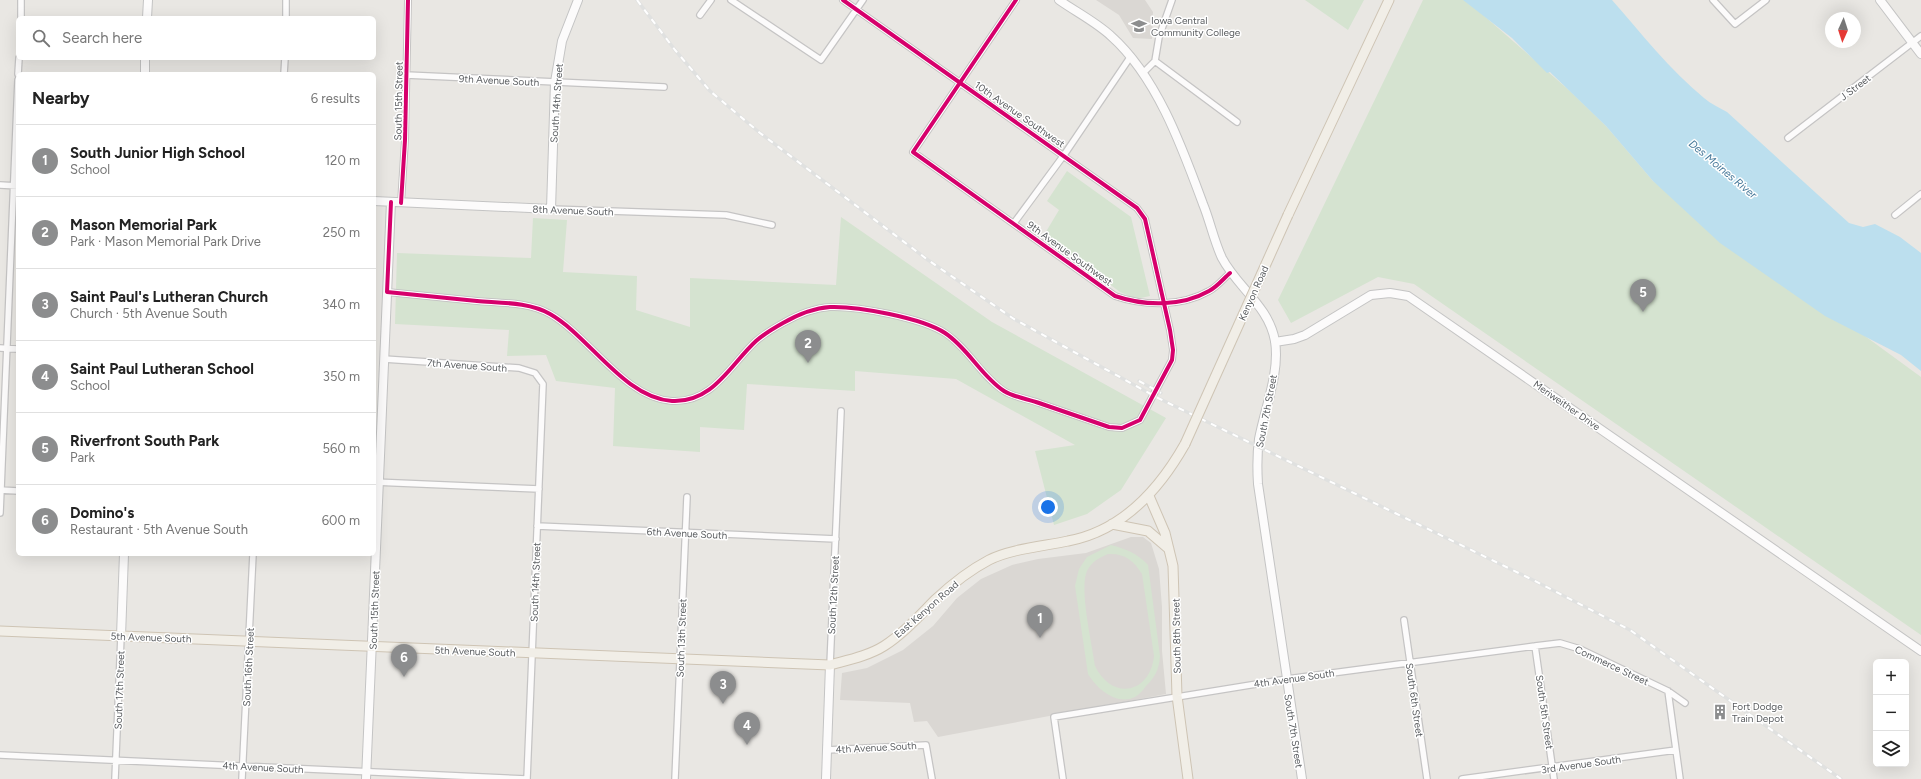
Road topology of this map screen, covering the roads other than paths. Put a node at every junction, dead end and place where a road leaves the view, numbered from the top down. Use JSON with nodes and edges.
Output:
{"nodes":[{"id":1,"x":21,"y":0,"type":"edge"},
{"id":2,"x":148,"y":0,"type":"edge"},
{"id":3,"x":286,"y":0,"type":"edge"},
{"id":4,"x":408,"y":0,"type":"edge"},
{"id":5,"x":578,"y":0,"type":"edge"},
{"id":6,"x":711,"y":0,"type":"edge"},
{"id":7,"x":731,"y":0,"type":"edge"},
{"id":8,"x":843,"y":0,"type":"edge"},
{"id":9,"x":863,"y":0,"type":"edge"},
{"id":10,"x":1016,"y":0,"type":"edge"},
{"id":11,"x":1059,"y":0,"type":"edge"},
{"id":12,"x":1172,"y":0,"type":"edge"},
{"id":13,"x":1389,"y":0,"type":"edge"},
{"id":14,"x":1713,"y":0,"type":"edge"},
{"id":15,"x":1766,"y":0,"type":"edge"},
{"id":16,"x":1880,"y":0,"type":"edge"},
{"id":17,"x":856,"y":9,"type":"junction"},
{"id":18,"x":700,"y":15,"type":"dead end"},
{"id":19,"x":21,"y":16,"type":"edge"},
{"id":20,"x":147,"y":16,"type":"edge"},
{"id":21,"x":286,"y":16,"type":"edge"},
{"id":22,"x":1921,"y":36,"type":"edge"},
{"id":23,"x":1913,"y":42,"type":"junction"},
{"id":24,"x":1921,"y":54,"type":"edge"},
{"id":25,"x":1131,"y":56,"type":"junction"},
{"id":26,"x":19,"y":60,"type":"edge"},
{"id":27,"x":145,"y":60,"type":"edge"},
{"id":28,"x":285,"y":60,"type":"edge"},
{"id":29,"x":1155,"y":61,"type":"junction"},
{"id":30,"x":18,"y":72,"type":"edge"},
{"id":31,"x":144,"y":72,"type":"edge"},
{"id":32,"x":284,"y":72,"type":"edge"},
{"id":33,"x":1143,"y":73,"type":"junction"},
{"id":34,"x":406,"y":75,"type":"junction"},
{"id":35,"x":555,"y":82,"type":"junction"},
{"id":36,"x":961,"y":83,"type":"junction"},
{"id":37,"x":664,"y":87,"type":"dead end"},
{"id":38,"x":1237,"y":122,"type":"dead end"},
{"id":39,"x":1788,"y":138,"type":"dead end"},
{"id":40,"x":1064,"y":155,"type":"junction"},
{"id":41,"x":0,"y":185,"type":"edge"},
{"id":42,"x":16,"y":186,"type":"edge"},
{"id":43,"x":1921,"y":194,"type":"edge"},
{"id":44,"x":376,"y":201,"type":"edge"},
{"id":45,"x":391,"y":202,"type":"junction"},
{"id":46,"x":401,"y":203,"type":"junction"},
{"id":47,"x":551,"y":209,"type":"junction"},
{"id":48,"x":1895,"y":215,"type":"dead end"},
{"id":49,"x":1014,"y":223,"type":"junction"},
{"id":50,"x":772,"y":225,"type":"dead end"},
{"id":51,"x":1230,"y":273,"type":"junction"},
{"id":52,"x":387,"y":292,"type":"junction"},
{"id":53,"x":1164,"y":304,"type":"junction"},
{"id":54,"x":1275,"y":342,"type":"junction"},
{"id":55,"x":0,"y":348,"type":"edge"},
{"id":56,"x":7,"y":348,"type":"junction"},
{"id":57,"x":16,"y":349,"type":"edge"},
{"id":58,"x":384,"y":359,"type":"junction"},
{"id":59,"x":543,"y":384,"type":"joint"},
{"id":60,"x":842,"y":411,"type":"dead end"},
{"id":61,"x":377,"y":482,"type":"edge"},
{"id":62,"x":539,"y":489,"type":"junction"},
{"id":63,"x":0,"y":490,"type":"edge"},
{"id":64,"x":16,"y":491,"type":"edge"},
{"id":65,"x":1149,"y":496,"type":"junction"},
{"id":66,"x":687,"y":497,"type":"dead end"},
{"id":67,"x":0,"y":513,"type":"edge"},
{"id":68,"x":376,"y":515,"type":"edge"},
{"id":69,"x":1112,"y":524,"type":"junction"},
{"id":70,"x":537,"y":526,"type":"junction"},
{"id":71,"x":686,"y":533,"type":"junction"},
{"id":72,"x":836,"y":539,"type":"junction"},
{"id":73,"x":1068,"y":541,"type":"joint"},
{"id":74,"x":1169,"y":549,"type":"junction"},
{"id":75,"x":124,"y":556,"type":"edge"},
{"id":76,"x":253,"y":556,"type":"edge"},
{"id":77,"x":375,"y":556,"type":"edge"},
{"id":78,"x":1404,"y":620,"type":"dead end"},
{"id":79,"x":0,"y":631,"type":"edge"},
{"id":80,"x":121,"y":636,"type":"junction"},
{"id":81,"x":249,"y":641,"type":"junction"},
{"id":82,"x":372,"y":646,"type":"junction"},
{"id":83,"x":1535,"y":646,"type":"junction"},
{"id":84,"x":1921,"y":651,"type":"edge"},
{"id":85,"x":532,"y":653,"type":"junction"},
{"id":86,"x":680,"y":659,"type":"junction"},
{"id":87,"x":1410,"y":662,"type":"junction"},
{"id":88,"x":830,"y":666,"type":"junction"},
{"id":89,"x":1286,"y":679,"type":"junction"},
{"id":90,"x":1668,"y":691,"type":"junction"},
{"id":91,"x":1177,"y":696,"type":"junction"},
{"id":92,"x":1685,"y":703,"type":"dead end"},
{"id":93,"x":827,"y":750,"type":"junction"},
{"id":94,"x":1676,"y":750,"type":"junction"},
{"id":95,"x":0,"y":755,"type":"edge"},
{"id":96,"x":116,"y":760,"type":"junction"},
{"id":97,"x":243,"y":766,"type":"junction"},
{"id":98,"x":1553,"y":768,"type":"junction"},
{"id":99,"x":367,"y":775,"type":"edge"},
{"id":100,"x":115,"y":779,"type":"edge"},
{"id":101,"x":242,"y":779,"type":"edge"},
{"id":102,"x":527,"y":779,"type":"edge"},
{"id":103,"x":676,"y":779,"type":"edge"},
{"id":104,"x":826,"y":779,"type":"edge"},
{"id":105,"x":932,"y":779,"type":"edge"},
{"id":106,"x":1063,"y":779,"type":"edge"},
{"id":107,"x":1188,"y":779,"type":"edge"},
{"id":108,"x":1302,"y":779,"type":"edge"},
{"id":109,"x":1426,"y":779,"type":"edge"},
{"id":110,"x":1462,"y":779,"type":"edge"},
{"id":111,"x":1554,"y":779,"type":"edge"},
{"id":112,"x":1680,"y":779,"type":"edge"}],
"edges":[{"from":1,"to":19,"type":"street"},
{"from":2,"to":20,"type":"street"},
{"from":3,"to":21,"type":"street"},
{"from":4,"to":34,"type":"street","name":"South 15th Street"},
{"from":5,"to":35,"type":"street","name":"South 14th Street"},
{"from":6,"to":18,"type":"street"},
{"from":7,"to":17,"type":"street"},
{"from":8,"to":17,"type":"street","name":"10th Avenue Southwest"},
{"from":9,"to":17,"type":"street"},
{"from":10,"to":36,"type":"street"},
{"from":11,"to":25,"type":"street","name":"South 7th Street"},
{"from":12,"to":29,"type":"street"},
{"from":13,"to":65,"type":"main road","name":"Kenyon Road","bridge":true},
{"from":14,"to":15,"type":"street"},
{"from":16,"to":23,"type":"street"},
{"from":17,"to":36,"type":"street","name":"10th Avenue Southwest"},
{"from":22,"to":23,"type":"street","name":"J Street"},
{"from":23,"to":24,"type":"street"},
{"from":23,"to":39,"type":"street","name":"J Street"},
{"from":25,"to":33,"type":"street","name":"South 7th Street"},
{"from":25,"to":40,"type":"street"},
{"from":26,"to":30,"type":"street"},
{"from":27,"to":31,"type":"street"},
{"from":28,"to":32,"type":"street"},
{"from":29,"to":33,"type":"street"},
{"from":29,"to":38,"type":"street"},
{"from":33,"to":51,"type":"street","name":"South 7th Street"},
{"from":34,"to":35,"type":"street","name":"9th Avenue South"},
{"from":34,"to":46,"type":"street","name":"South 15th Street"},
{"from":35,"to":37,"type":"street","name":"9th Avenue South"},
{"from":35,"to":47,"type":"street","name":"South 14th Street"},
{"from":36,"to":40,"type":"street","name":"10th Avenue Southwest"},
{"from":36,"to":49,"type":"street","name":"9th Avenue Southwest"},
{"from":40,"to":49,"type":"street"},
{"from":40,"to":53,"type":"street","name":"10th Avenue Southwest"},
{"from":41,"to":42,"type":"street"},
{"from":42,"to":56,"type":"street"},
{"from":43,"to":48,"type":"street"},
{"from":44,"to":45,"type":"street","name":"8th Avenue South"},
{"from":45,"to":46,"type":"street","name":"8th Avenue South"},
{"from":45,"to":52,"type":"street","name":"South 15th Street"},
{"from":46,"to":47,"type":"street","name":"8th Avenue South"},
{"from":47,"to":50,"type":"street","name":"8th Avenue South"},
{"from":49,"to":53,"type":"street","name":"9th Avenue Southwest"},
{"from":51,"to":53,"type":"street","name":"9th Avenue Southwest"},
{"from":51,"to":54,"type":"street","name":"South 7th Street"},
{"from":52,"to":53,"type":"street"},
{"from":52,"to":58,"type":"street","name":"South 15th Street"},
{"from":54,"to":84,"type":"street","name":"Meriweither Drive"},
{"from":54,"to":89,"type":"street","name":"South 7th Street"},
{"from":55,"to":56,"type":"street"},
{"from":56,"to":57,"type":"street"},
{"from":56,"to":63,"type":"street"},
{"from":58,"to":59,"type":"street","name":"7th Avenue South"},
{"from":58,"to":61,"type":"street","name":"South 15th Street"},
{"from":59,"to":62,"type":"street","name":"South 14th Street"},
{"from":60,"to":72,"type":"street","name":"South 12th Street"},
{"from":61,"to":62,"type":"street"},
{"from":61,"to":68,"type":"street","name":"South 15th Street"},
{"from":62,"to":70,"type":"street","name":"South 14th Street"},
{"from":63,"to":64,"type":"street"},
{"from":63,"to":67,"type":"street"},
{"from":65,"to":69,"type":"main road","name":"Kenyon Road"},
{"from":65,"to":74,"type":"main road","name":"South 8th Street"},
{"from":66,"to":71,"type":"street","name":"South 13th Street"},
{"from":69,"to":73,"type":"main road","name":"Kenyon Road"},
{"from":69,"to":74,"type":"main road"},
{"from":70,"to":71,"type":"street","name":"6th Avenue South"},
{"from":70,"to":85,"type":"street","name":"South 14th Street"},
{"from":71,"to":72,"type":"street","name":"6th Avenue South"},
{"from":71,"to":86,"type":"street","name":"South 13th Street"},
{"from":72,"to":88,"type":"street","name":"South 12th Street"},
{"from":73,"to":88,"type":"main road","name":"East Kenyon Road"},
{"from":74,"to":91,"type":"main road","name":"South 8th Street"},
{"from":75,"to":80,"type":"street","name":"South 17th Street"},
{"from":76,"to":81,"type":"street","name":"South 16th Street"},
{"from":77,"to":82,"type":"street","name":"South 15th Street"},
{"from":78,"to":87,"type":"street","name":"South 6th Street"},
{"from":79,"to":80,"type":"main road","name":"5th Avenue South"},
{"from":80,"to":81,"type":"main road","name":"5th Avenue South"},
{"from":80,"to":96,"type":"street","name":"South 17th Street"},
{"from":81,"to":82,"type":"main road","name":"5th Avenue South"},
{"from":81,"to":97,"type":"street","name":"South 16th Street"},
{"from":82,"to":85,"type":"main road","name":"5th Avenue South"},
{"from":82,"to":99,"type":"street","name":"South 15th Street"},
{"from":83,"to":87,"type":"street","name":"4th Avenue South"},
{"from":83,"to":90,"type":"street","name":"Commerce Street"},
{"from":83,"to":98,"type":"street","name":"South 5th Street"},
{"from":85,"to":86,"type":"main road","name":"5th Avenue South"},
{"from":85,"to":102,"type":"street","name":"South 14th Street"},
{"from":86,"to":88,"type":"main road","name":"5th Avenue South"},
{"from":86,"to":103,"type":"street","name":"South 13th Street"},
{"from":87,"to":89,"type":"street","name":"4th Avenue South"},
{"from":87,"to":109,"type":"street","name":"South 6th Street"},
{"from":88,"to":93,"type":"street","name":"South 12th Street"},
{"from":89,"to":91,"type":"street","name":"4th Avenue South"},
{"from":89,"to":108,"type":"street","name":"South 7th Street"},
{"from":90,"to":92,"type":"street","name":"Commerce Street"},
{"from":90,"to":94,"type":"street"},
{"from":91,"to":106,"type":"street","name":"4th Avenue South"},
{"from":91,"to":107,"type":"main road","name":"South 8th Street"},
{"from":93,"to":104,"type":"street","name":"South 12th Street"},
{"from":93,"to":105,"type":"street","name":"4th Avenue South"},
{"from":94,"to":98,"type":"street","name":"3rd Avenue South"},
{"from":94,"to":112,"type":"street"},
{"from":95,"to":96,"type":"street","name":"4th Avenue South"},
{"from":96,"to":97,"type":"street","name":"4th Avenue South"},
{"from":96,"to":100,"type":"street","name":"South 17th Street"},
{"from":97,"to":99,"type":"street","name":"4th Avenue South"},
{"from":97,"to":101,"type":"street","name":"South 16th Street"},
{"from":98,"to":110,"type":"street","name":"3rd Avenue South"},
{"from":98,"to":111,"type":"street","name":"South 5th Street"},
{"from":99,"to":102,"type":"street","name":"4th Avenue South"}]}
